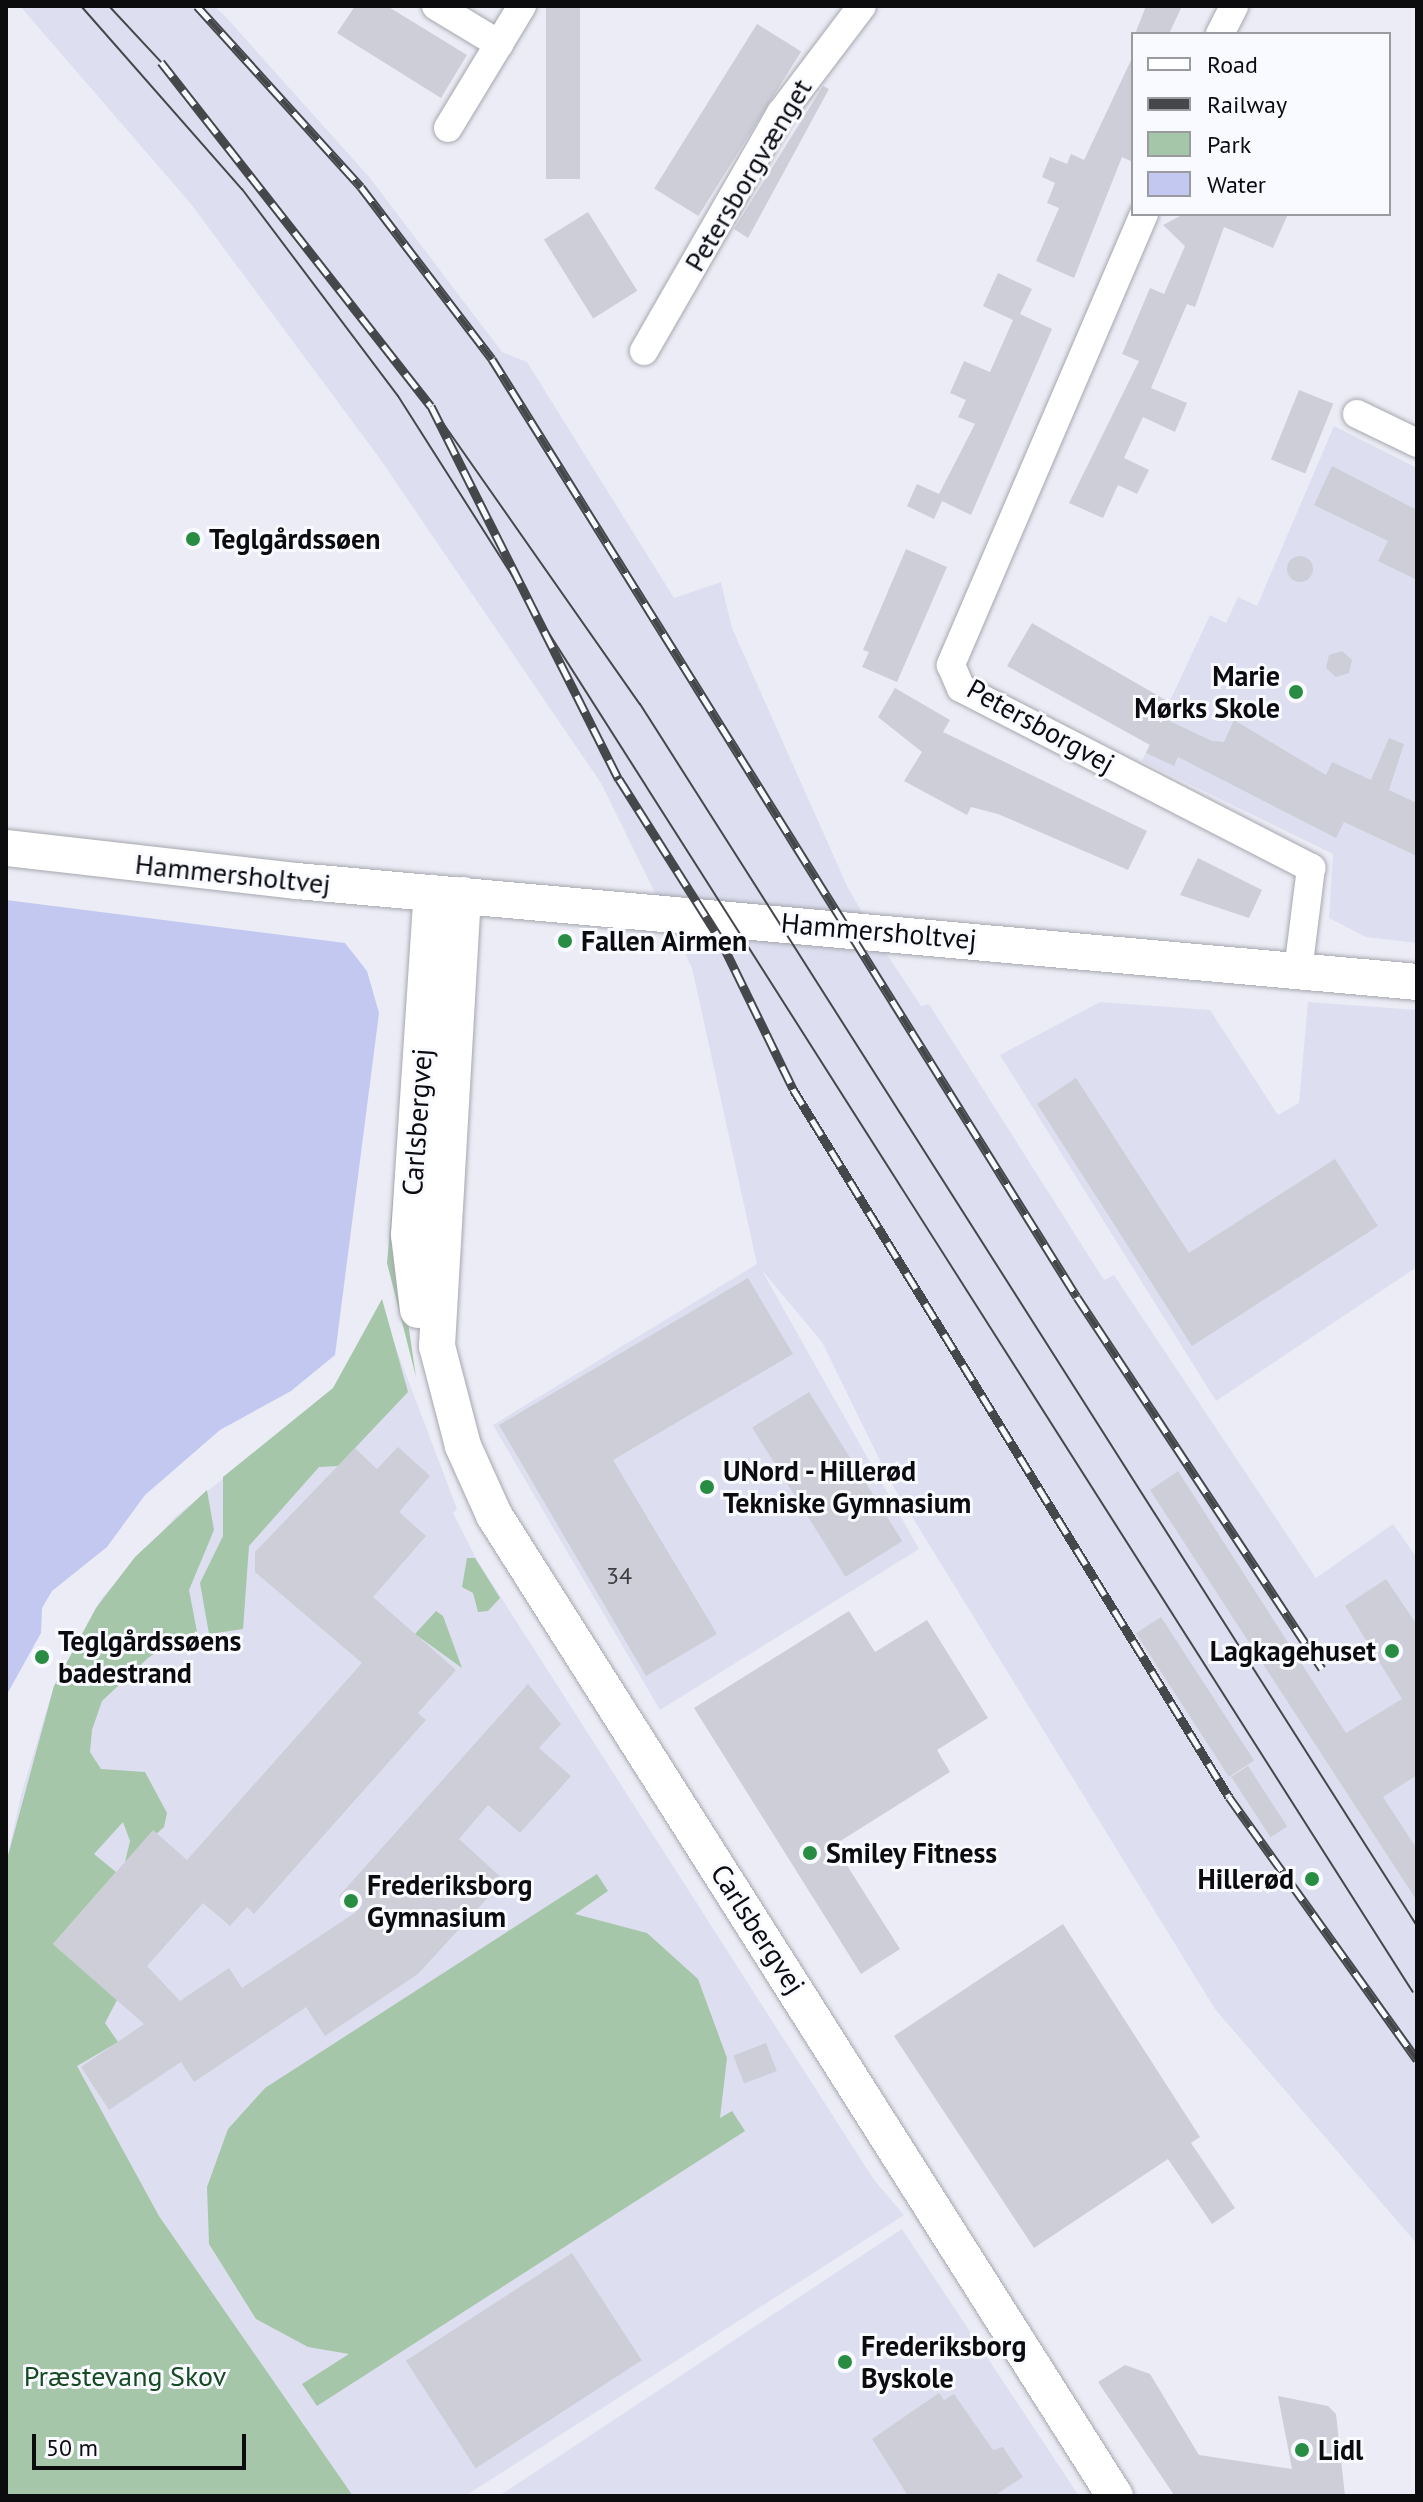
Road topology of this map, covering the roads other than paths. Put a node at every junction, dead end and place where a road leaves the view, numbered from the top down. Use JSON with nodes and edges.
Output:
{"nodes":[{"id":1,"x":436,"y":6,"type":"edge"},
{"id":2,"x":522,"y":6,"type":"edge"},
{"id":3,"x":862,"y":6,"type":"edge"},
{"id":4,"x":499,"y":44,"type":"junction"},
{"id":5,"x":448,"y":128,"type":"dead end"},
{"id":6,"x":1143,"y":216,"type":"edge"},
{"id":7,"x":644,"y":351,"type":"dead end"},
{"id":8,"x":1357,"y":414,"type":"dead end"},
{"id":9,"x":1417,"y":443,"type":"edge"},
{"id":10,"x":6,"y":848,"type":"edge"},
{"id":11,"x":447,"y":894,"type":"junction"},
{"id":12,"x":1298,"y":971,"type":"junction"},
{"id":13,"x":1417,"y":982,"type":"edge"},
{"id":14,"x":1115,"y":2496,"type":"edge"}],
"edges":[{"from":1,"to":4,"type":"street"},
{"from":2,"to":4,"type":"street"},
{"from":3,"to":7,"type":"street","name":"Petersborgvænget"},
{"from":4,"to":5,"type":"street"},
{"from":6,"to":12,"type":"street","name":"Petersborgvej"},
{"from":8,"to":9,"type":"street"},
{"from":10,"to":11,"type":"street","name":"Hammersholtvej"},
{"from":11,"to":12,"type":"street","name":"Hammersholtvej"},
{"from":11,"to":14,"type":"street","name":"Carlsbergvej"},
{"from":12,"to":13,"type":"street","name":"Hammersholtvej"}]}
